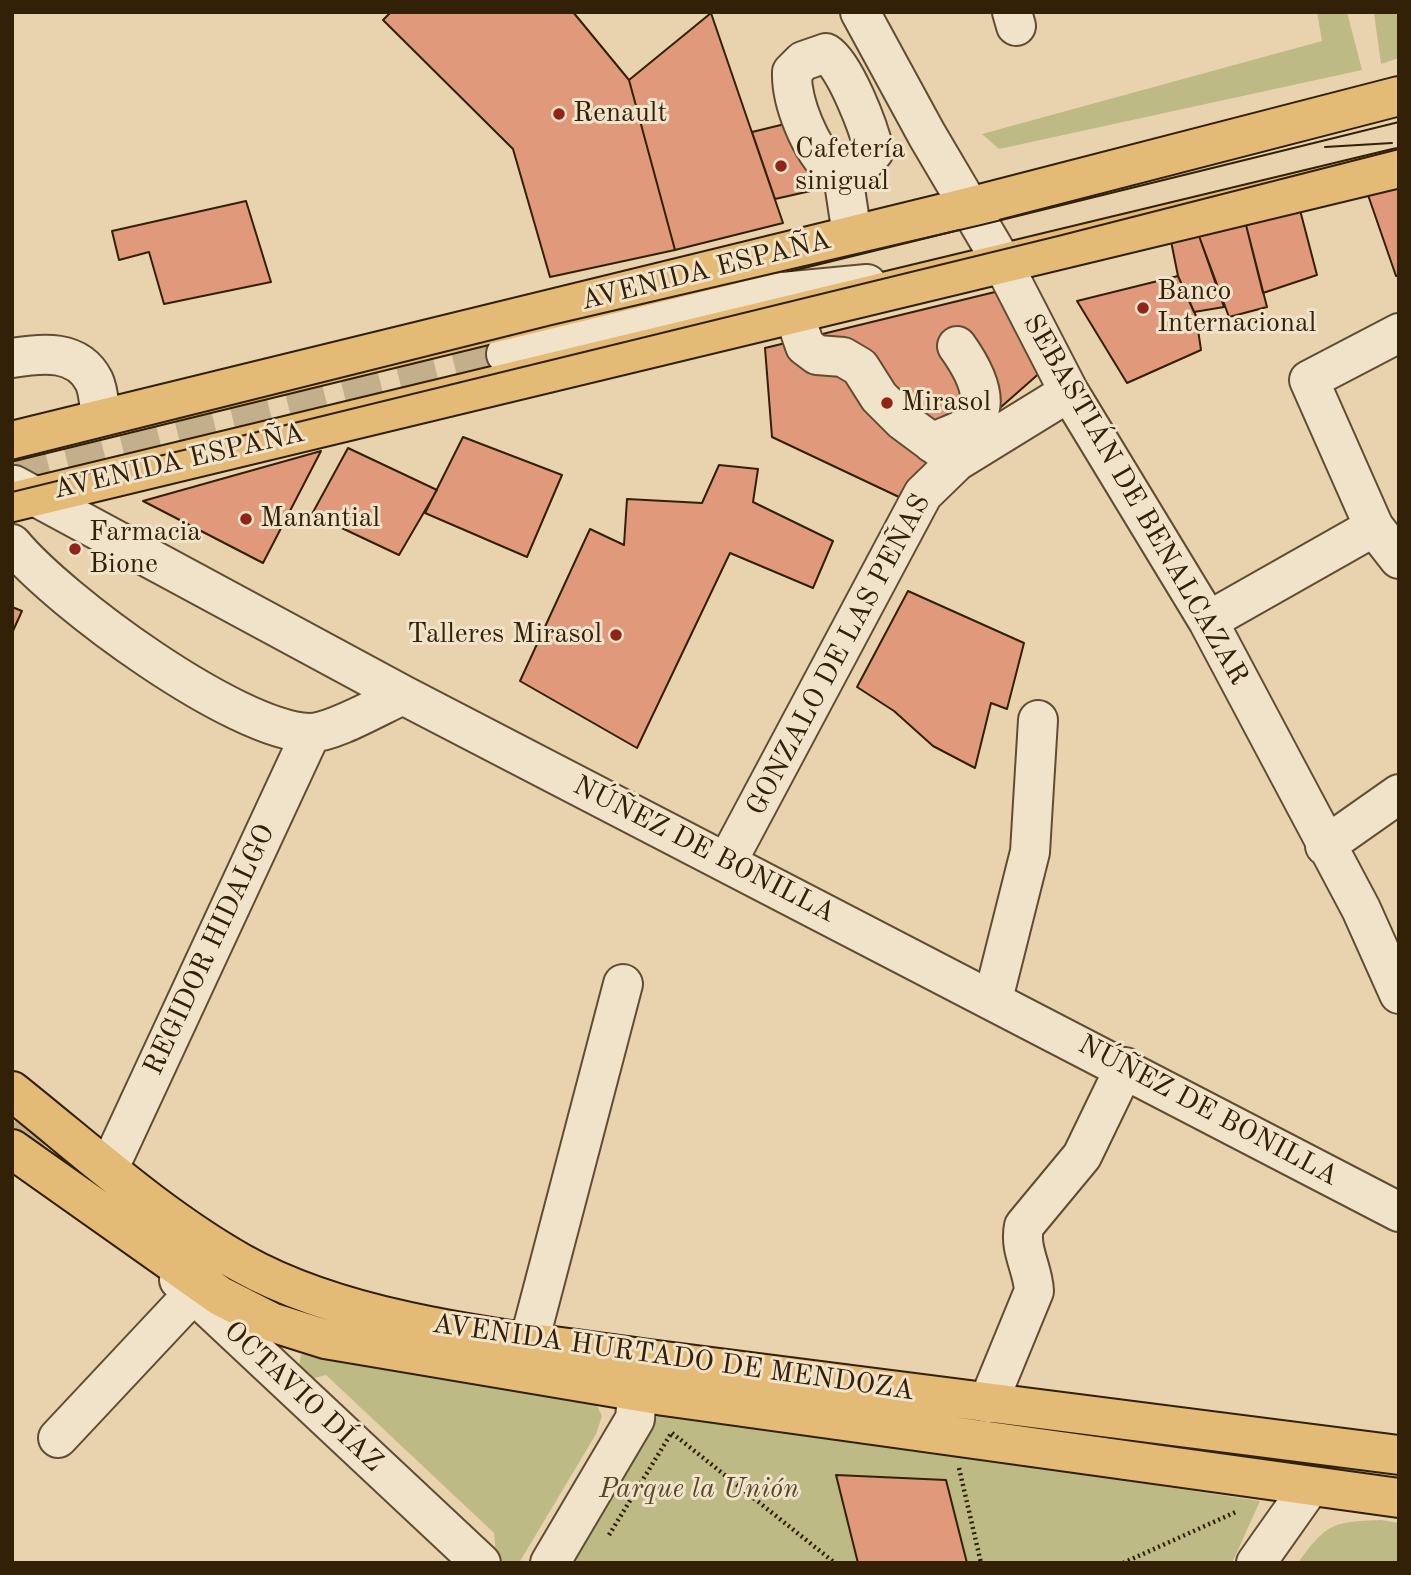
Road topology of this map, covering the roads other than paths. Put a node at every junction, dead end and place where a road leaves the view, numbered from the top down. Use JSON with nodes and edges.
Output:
{"nodes":[{"id":1,"x":864,"y":18,"type":"edge"},
{"id":2,"x":826,"y":52,"type":"junction"},
{"id":3,"x":1399,"y":96,"type":"edge"},
{"id":4,"x":1399,"y":168,"type":"edge"},
{"id":5,"x":842,"y":169,"type":"junction"},
{"id":6,"x":969,"y":207,"type":"junction"},
{"id":7,"x":852,"y":235,"type":"junction"},
{"id":8,"x":1003,"y":264,"type":"junction"},
{"id":9,"x":958,"y":275,"type":"junction"},
{"id":10,"x":794,"y":314,"type":"junction"},
{"id":11,"x":1399,"y":333,"type":"edge"},
{"id":12,"x":957,"y":346,"type":"dead end"},
{"id":13,"x":506,"y":354,"type":"tunnel mouth"},
{"id":14,"x":12,"y":358,"type":"edge"},
{"id":15,"x":1069,"y":392,"type":"junction"},
{"id":16,"x":101,"y":418,"type":"junction"},
{"id":17,"x":12,"y":440,"type":"edge"},
{"id":18,"x":945,"y":452,"type":"junction"},
{"id":19,"x":20,"y":494,"type":"edge"},
{"id":20,"x":1374,"y":527,"type":"junction"},
{"id":21,"x":12,"y":544,"type":"edge"},
{"id":22,"x":1399,"y":559,"type":"edge"},
{"id":23,"x":1208,"y":621,"type":"junction"},
{"id":24,"x":402,"y":695,"type":"junction"},
{"id":25,"x":1038,"y":720,"type":"dead end"},
{"id":26,"x":311,"y":733,"type":"junction"},
{"id":27,"x":1399,"y":794,"type":"edge"},
{"id":28,"x":1325,"y":846,"type":"junction"},
{"id":29,"x":727,"y":862,"type":"junction"},
{"id":30,"x":623,"y":984,"type":"dead end"},
{"id":31,"x":1399,"y":994,"type":"edge"},
{"id":32,"x":993,"y":999,"type":"junction"},
{"id":33,"x":1125,"y":1067,"type":"junction"},
{"id":34,"x":12,"y":1091,"type":"edge"},
{"id":35,"x":12,"y":1149,"type":"edge"},
{"id":36,"x":109,"y":1168,"type":"junction"},
{"id":37,"x":1399,"y":1212,"type":"edge"},
{"id":38,"x":126,"y":1230,"type":"junction"},
{"id":39,"x":193,"y":1294,"type":"junction"},
{"id":40,"x":529,"y":1342,"type":"junction"},
{"id":41,"x":638,"y":1375,"type":"junction"},
{"id":42,"x":988,"y":1402,"type":"junction"},
{"id":43,"x":58,"y":1438,"type":"dead end"},
{"id":44,"x":1399,"y":1455,"type":"edge"},
{"id":45,"x":1309,"y":1488,"type":"junction"},
{"id":46,"x":1399,"y":1498,"type":"edge"},
{"id":47,"x":481,"y":1563,"type":"edge"},
{"id":48,"x":530,"y":1563,"type":"edge"},
{"id":49,"x":550,"y":1563,"type":"edge"},
{"id":50,"x":1256,"y":1563,"type":"edge"}],
"edges":[{"from":1,"to":2,"type":"street"},
{"from":1,"to":6,"type":"street","name":"SEBASTIÁN DE BENALCAZAR"},
{"from":2,"to":5,"type":"street"},
{"from":2,"to":5,"type":"street"},
{"from":3,"to":6,"type":"main road","name":"AVENIDA ESPAÑA"},
{"from":4,"to":8,"type":"main road","name":"AVENIDA ESPAÑA"},
{"from":5,"to":7,"type":"street"},
{"from":6,"to":7,"type":"main road","name":"AVENIDA ESPAÑA"},
{"from":6,"to":8,"type":"street","name":"SEBASTIÁN DE BENALCAZAR"},
{"from":7,"to":16,"type":"main road","name":"AVENIDA ESPAÑA"},
{"from":8,"to":9,"type":"main road","name":"AVENIDA ESPAÑA"},
{"from":8,"to":15,"type":"street","name":"SEBASTIÁN DE BENALCAZAR"},
{"from":9,"to":10,"type":"main road","name":"AVENIDA ESPAÑA"},
{"from":9,"to":13,"type":"street","name":"AVENIDA ESPAÑA"},
{"from":10,"to":18,"type":"street"},
{"from":10,"to":19,"type":"main road","name":"AVENIDA ESPAÑA"},
{"from":11,"to":20,"type":"street"},
{"from":12,"to":18,"type":"street"},
{"from":14,"to":16,"type":"street"},
{"from":15,"to":18,"type":"street","name":"GONZALO DE LAS PEÑAS"},
{"from":15,"to":23,"type":"street","name":"SEBASTIÁN DE BENALCAZAR"},
{"from":16,"to":17,"type":"main road","name":"AVENIDA ESPAÑA"},
{"from":18,"to":29,"type":"street","name":"GONZALO DE LAS PEÑAS"},
{"from":19,"to":24,"type":"street","name":"NÚÑEZ DE BONILLA"},
{"from":20,"to":22,"type":"street"},
{"from":20,"to":23,"type":"street"},
{"from":21,"to":26,"type":"street"},
{"from":23,"to":28,"type":"street","name":"SEBASTIÁN DE BENALCAZAR"},
{"from":24,"to":26,"type":"street"},
{"from":24,"to":29,"type":"street","name":"NÚÑEZ DE BONILLA"},
{"from":25,"to":32,"type":"street"},
{"from":26,"to":36,"type":"street","name":"REGIDOR HIDALGO"},
{"from":27,"to":28,"type":"street"},
{"from":28,"to":31,"type":"street","name":"SEBASTIÁN DE BENALCAZAR"},
{"from":29,"to":32,"type":"street","name":"NÚÑEZ DE BONILLA"},
{"from":30,"to":40,"type":"street"},
{"from":32,"to":33,"type":"street","name":"NÚÑEZ DE BONILLA"},
{"from":33,"to":37,"type":"street","name":"NÚÑEZ DE BONILLA"},
{"from":33,"to":42,"type":"street"},
{"from":34,"to":36,"type":"main road","name":"AVENIDA HURTADO DE MENDOZA"},
{"from":35,"to":38,"type":"main road","name":"AVENIDA HURTADO DE MENDOZA"},
{"from":36,"to":40,"type":"main road","name":"AVENIDA HURTADO DE MENDOZA"},
{"from":38,"to":39,"type":"street","name":"OCTAVIO DÍAZ"},
{"from":38,"to":41,"type":"main road","name":"AVENIDA HURTADO DE MENDOZA"},
{"from":39,"to":43,"type":"street"},
{"from":39,"to":47,"type":"street","name":"OCTAVIO DÍAZ"},
{"from":40,"to":41,"type":"main road","name":"AVENIDA HURTADO DE MENDOZA"},
{"from":41,"to":42,"type":"main road","name":"AVENIDA HURTADO DE MENDOZA"},
{"from":41,"to":45,"type":"main road","name":"AVENIDA HURTADO DE MENDOZA"},
{"from":41,"to":48,"type":"street"},
{"from":41,"to":49,"type":"street"},
{"from":42,"to":44,"type":"main road","name":"AVENIDA HURTADO DE MENDOZA"},
{"from":45,"to":46,"type":"main road","name":"AVENIDA HURTADO DE MENDOZA"},
{"from":45,"to":50,"type":"street"}]}
